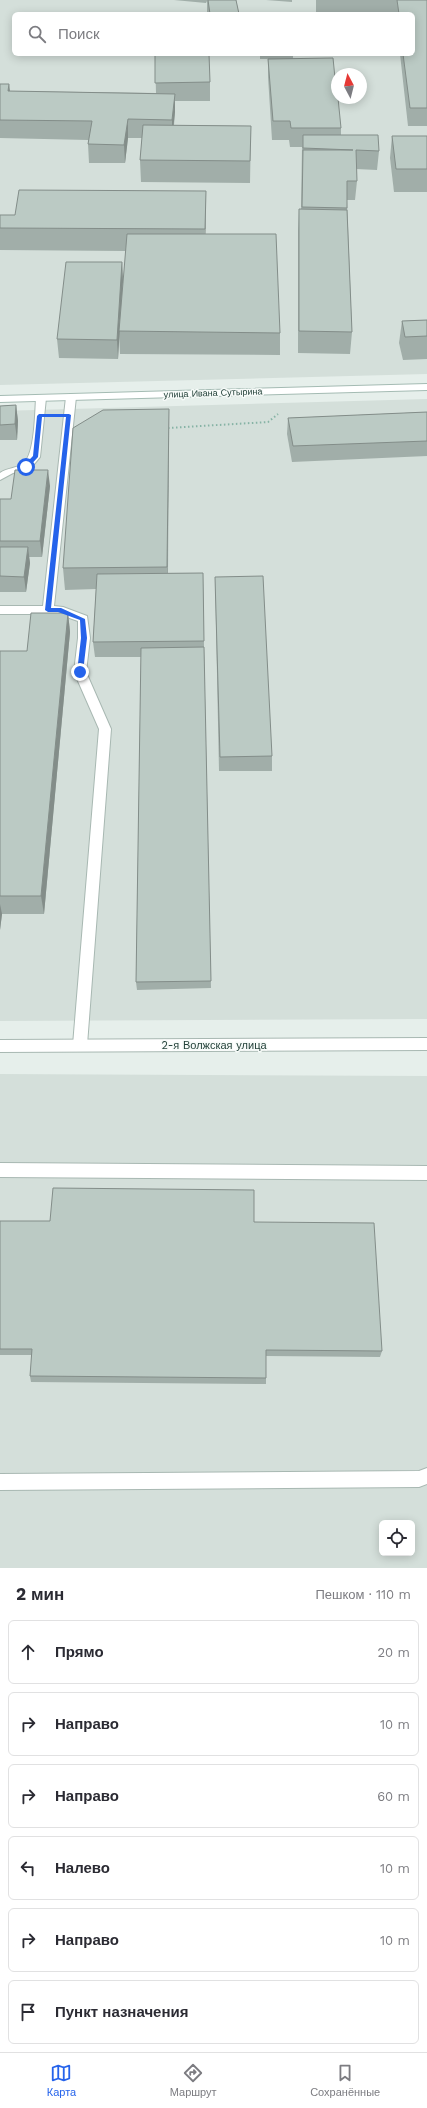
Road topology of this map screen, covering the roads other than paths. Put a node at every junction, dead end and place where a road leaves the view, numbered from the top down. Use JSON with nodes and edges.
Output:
{"nodes":[{"id":1,"x":427,"y":387,"type":"edge"},
{"id":2,"x":71,"y":397,"type":"junction"},
{"id":3,"x":41,"y":398,"type":"junction"},
{"id":4,"x":0,"y":399,"type":"edge"},
{"id":5,"x":0,"y":477,"type":"edge"},
{"id":6,"x":0,"y":610,"type":"edge"},
{"id":7,"x":48,"y":610,"type":"junction"},
{"id":8,"x":427,"y":1044,"type":"edge"},
{"id":9,"x":80,"y":1045,"type":"junction"},
{"id":10,"x":0,"y":1046,"type":"edge"},
{"id":11,"x":0,"y":1170,"type":"edge"},
{"id":12,"x":427,"y":1173,"type":"edge"},
{"id":13,"x":427,"y":1476,"type":"edge"},
{"id":14,"x":0,"y":1482,"type":"edge"}],
"edges":[{"from":1,"to":2,"type":"street","name":"улица Ивана Сутырина"},
{"from":2,"to":3,"type":"street","name":"улица Ивана Сутырина"},
{"from":2,"to":7,"type":"street"},
{"from":3,"to":4,"type":"street","name":"улица Ивана Сутырина"},
{"from":3,"to":5,"type":"street"},
{"from":6,"to":7,"type":"street"},
{"from":7,"to":9,"type":"street"},
{"from":8,"to":9,"type":"street","name":"2-я Волжская улица"},
{"from":9,"to":10,"type":"street","name":"2-я Волжская улица"},
{"from":11,"to":12,"type":"street"},
{"from":13,"to":14,"type":"street"}]}
